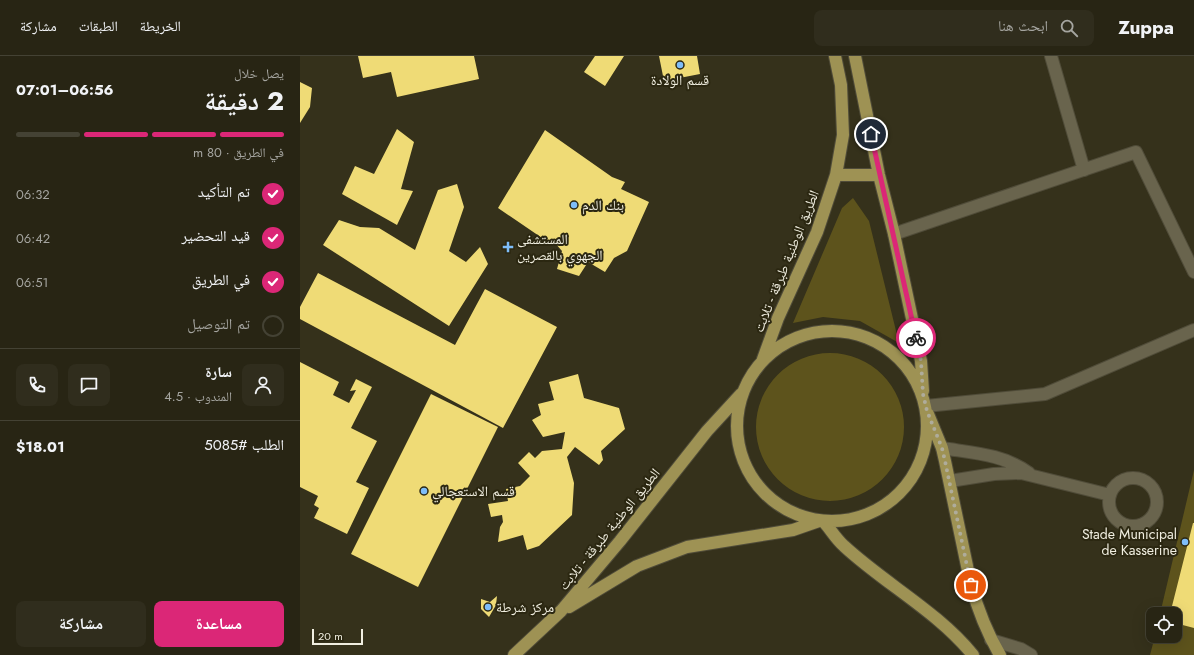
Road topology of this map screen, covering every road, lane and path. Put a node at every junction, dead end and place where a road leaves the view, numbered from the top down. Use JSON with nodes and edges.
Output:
{"nodes":[{"id":1,"x":834,"y":56,"type":"edge"},
{"id":2,"x":855,"y":56,"type":"edge"},
{"id":3,"x":1051,"y":56,"type":"edge"},
{"id":4,"x":1084,"y":170,"type":"junction"},
{"id":5,"x":836,"y":175,"type":"junction"},
{"id":6,"x":879,"y":175,"type":"junction"},
{"id":7,"x":894,"y":234,"type":"junction"},
{"id":8,"x":1194,"y":272,"type":"edge"},
{"id":9,"x":1194,"y":330,"type":"edge"},
{"id":10,"x":763,"y":359,"type":"junction"},
{"id":11,"x":742,"y":393,"type":"junction"},
{"id":12,"x":923,"y":394,"type":"junction"},
{"id":13,"x":927,"y":409,"type":"junction"},
{"id":14,"x":942,"y":448,"type":"junction"},
{"id":15,"x":1034,"y":476,"type":"junction"},
{"id":16,"x":950,"y":481,"type":"junction"},
{"id":17,"x":1110,"y":495,"type":"dead end"},
{"id":18,"x":822,"y":522,"type":"junction"},
{"id":19,"x":561,"y":611,"type":"junction"},
{"id":20,"x":991,"y":640,"type":"junction"},
{"id":21,"x":514,"y":655,"type":"edge"},
{"id":22,"x":973,"y":655,"type":"edge"},
{"id":23,"x":1000,"y":655,"type":"edge"},
{"id":24,"x":1031,"y":655,"type":"edge"}],
"edges":[{"from":1,"to":5,"type":"main road","name":"الطريق الوطنية طبرقة - تلابت"},
{"from":2,"to":6,"type":"main road"},
{"from":3,"to":4,"type":"street"},
{"from":4,"to":7,"type":"street"},
{"from":4,"to":8,"type":"street"},
{"from":5,"to":6,"type":"main road"},
{"from":5,"to":10,"type":"main road","name":"الطريق الوطنية طبرقة - تلابت"},
{"from":6,"to":7,"type":"main road"},
{"from":7,"to":12,"type":"main road"},
{"from":9,"to":13,"type":"street"},
{"from":10,"to":11,"type":"main road"},
{"from":10,"to":12,"type":"main road"},
{"from":11,"to":18,"type":"main road"},
{"from":11,"to":19,"type":"main road","name":"الطريق الوطنية طبرقة - تلابت"},
{"from":12,"to":13,"type":"main road"},
{"from":13,"to":14,"type":"main road"},
{"from":13,"to":18,"type":"main road"},
{"from":14,"to":15,"type":"street"},
{"from":14,"to":16,"type":"main road"},
{"from":15,"to":16,"type":"street"},
{"from":15,"to":17,"type":"street"},
{"from":16,"to":20,"type":"main road"},
{"from":18,"to":19,"type":"main road","name":"الطريق الوطنية طبرقة - تلابت"},
{"from":18,"to":22,"type":"main road"},
{"from":19,"to":21,"type":"main road","name":"الطريق الوطنية طبرقة - تلابت"},
{"from":20,"to":23,"type":"main road"},
{"from":20,"to":24,"type":"street"}]}
